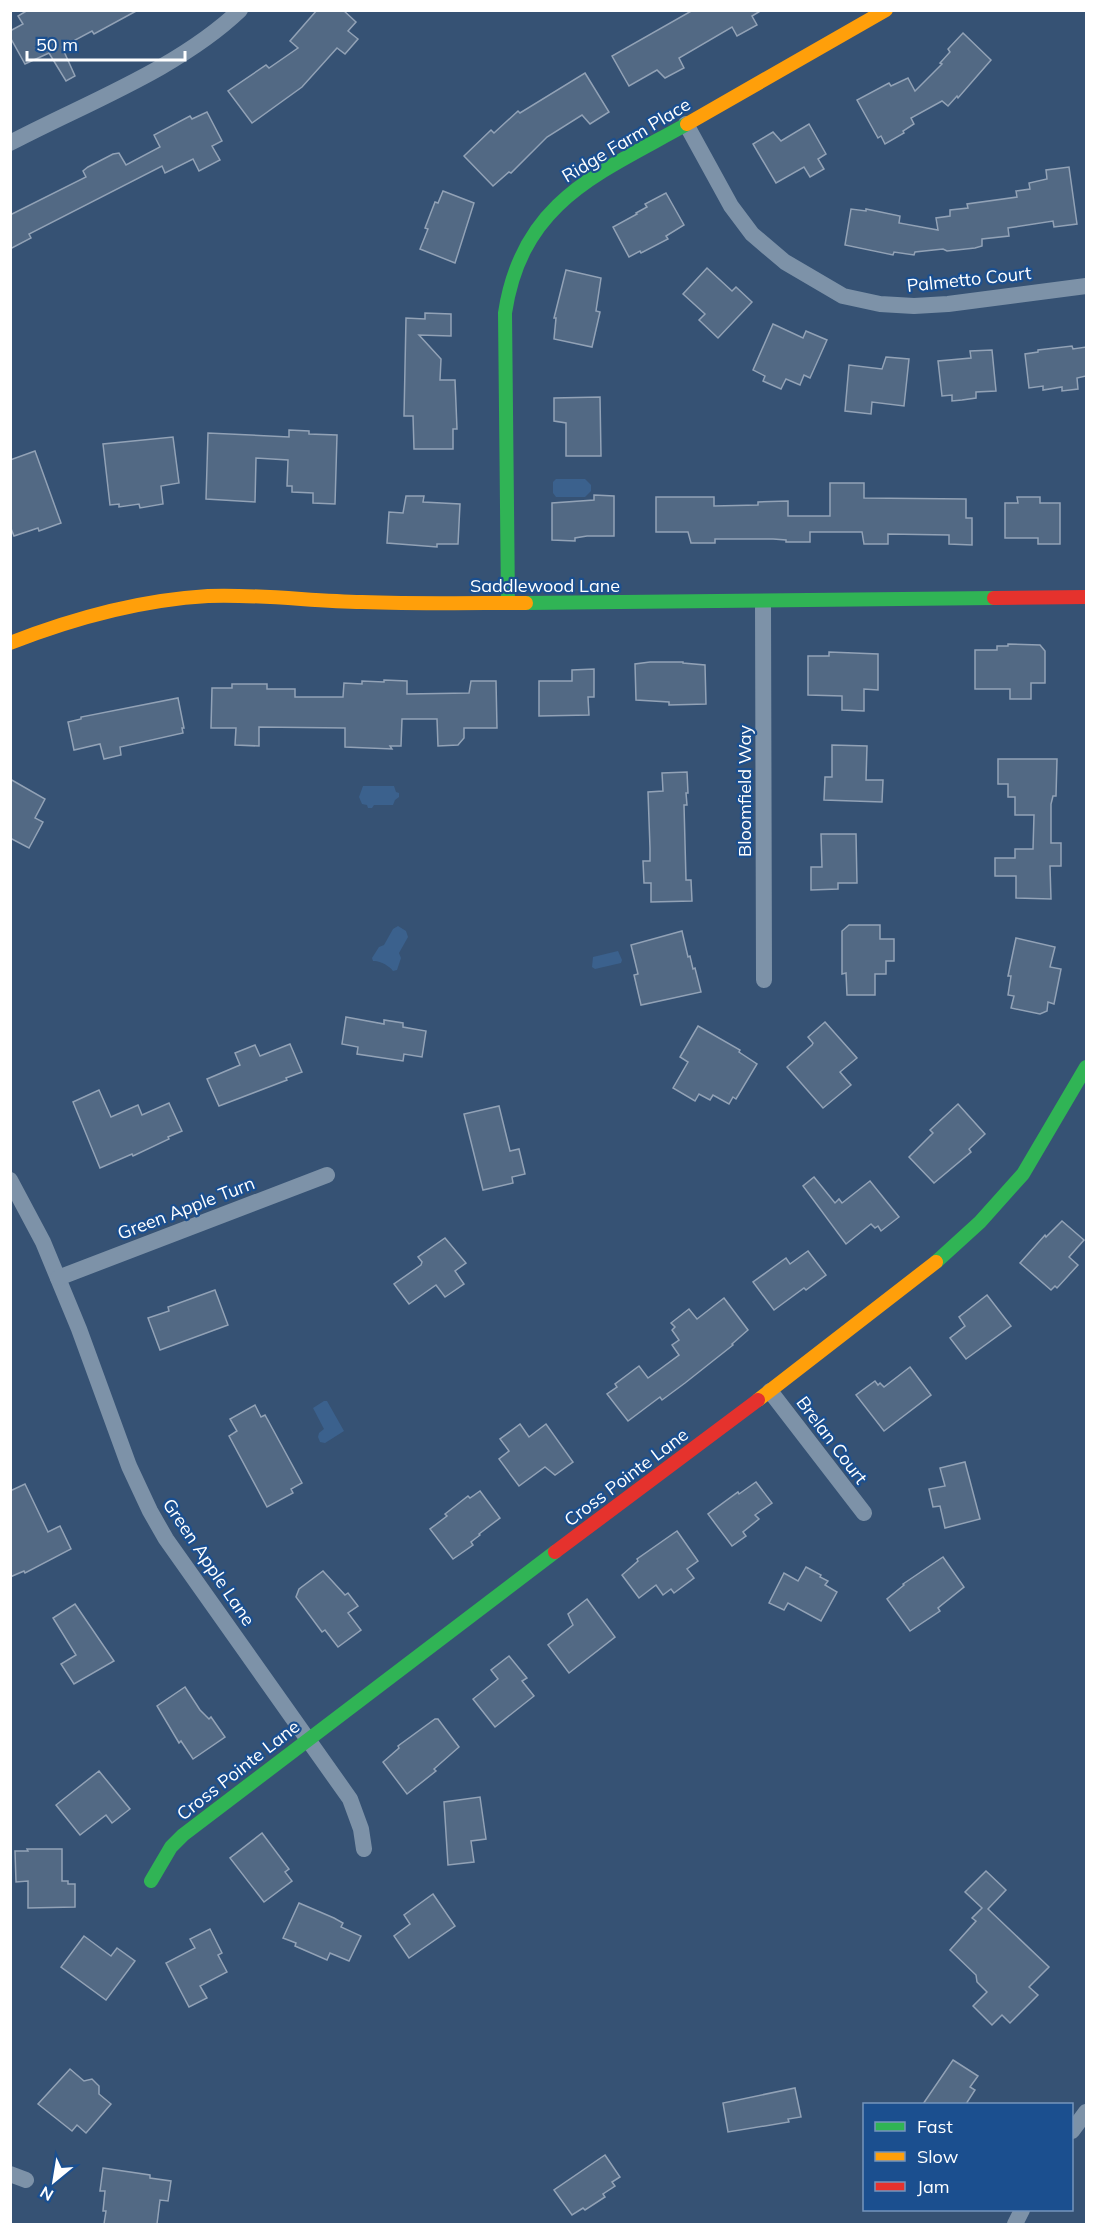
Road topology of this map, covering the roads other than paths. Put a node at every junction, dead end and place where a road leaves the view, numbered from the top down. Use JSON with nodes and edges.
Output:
{"nodes":[{"id":1,"x":240,"y":10,"type":"edge"},
{"id":2,"x":886,"y":10,"type":"edge"},
{"id":3,"x":686,"y":124,"type":"junction"},
{"id":4,"x":10,"y":143,"type":"edge"},
{"id":5,"x":1086,"y":286,"type":"edge"},
{"id":6,"x":1086,"y":597,"type":"edge"},
{"id":7,"x":763,"y":602,"type":"junction"},
{"id":8,"x":508,"y":603,"type":"junction"},
{"id":9,"x":10,"y":643,"type":"edge"},
{"id":10,"x":764,"y":980,"type":"dead end"},
{"id":11,"x":1086,"y":1067,"type":"edge"},
{"id":12,"x":327,"y":1175,"type":"dead end"},
{"id":13,"x":10,"y":1180,"type":"edge"},
{"id":14,"x":58,"y":1278,"type":"junction"},
{"id":15,"x":770,"y":1391,"type":"junction"},
{"id":16,"x":864,"y":1513,"type":"dead end"},
{"id":17,"x":307,"y":1739,"type":"junction"},
{"id":18,"x":364,"y":1849,"type":"dead end"},
{"id":19,"x":151,"y":1881,"type":"dead end"},
{"id":20,"x":1086,"y":2112,"type":"edge"},
{"id":21,"x":1073,"y":2128,"type":"edge"}],
"edges":[{"from":1,"to":4,"type":"street"},
{"from":2,"to":3,"type":"street","name":"Ridge Farm Place"},
{"from":3,"to":5,"type":"street","name":"Palmetto Court"},
{"from":3,"to":8,"type":"street","name":"Ridge Farm Place"},
{"from":6,"to":7,"type":"street","name":"Saddlewood Lane"},
{"from":7,"to":8,"type":"street","name":"Saddlewood Lane"},
{"from":7,"to":10,"type":"street","name":"Bloomfield Way"},
{"from":8,"to":9,"type":"street","name":"Saddlewood Lane"},
{"from":11,"to":15,"type":"street","name":"Cross Pointe Lane"},
{"from":12,"to":14,"type":"street","name":"Green Apple Turn"},
{"from":13,"to":14,"type":"street","name":"Green Apple Lane"},
{"from":14,"to":17,"type":"street","name":"Green Apple Lane"},
{"from":15,"to":16,"type":"street","name":"Brelan Court"},
{"from":15,"to":17,"type":"street","name":"Cross Pointe Lane"},
{"from":17,"to":18,"type":"street","name":"Green Apple Lane"},
{"from":17,"to":19,"type":"street","name":"Cross Pointe Lane"},
{"from":20,"to":21,"type":"street"}]}
